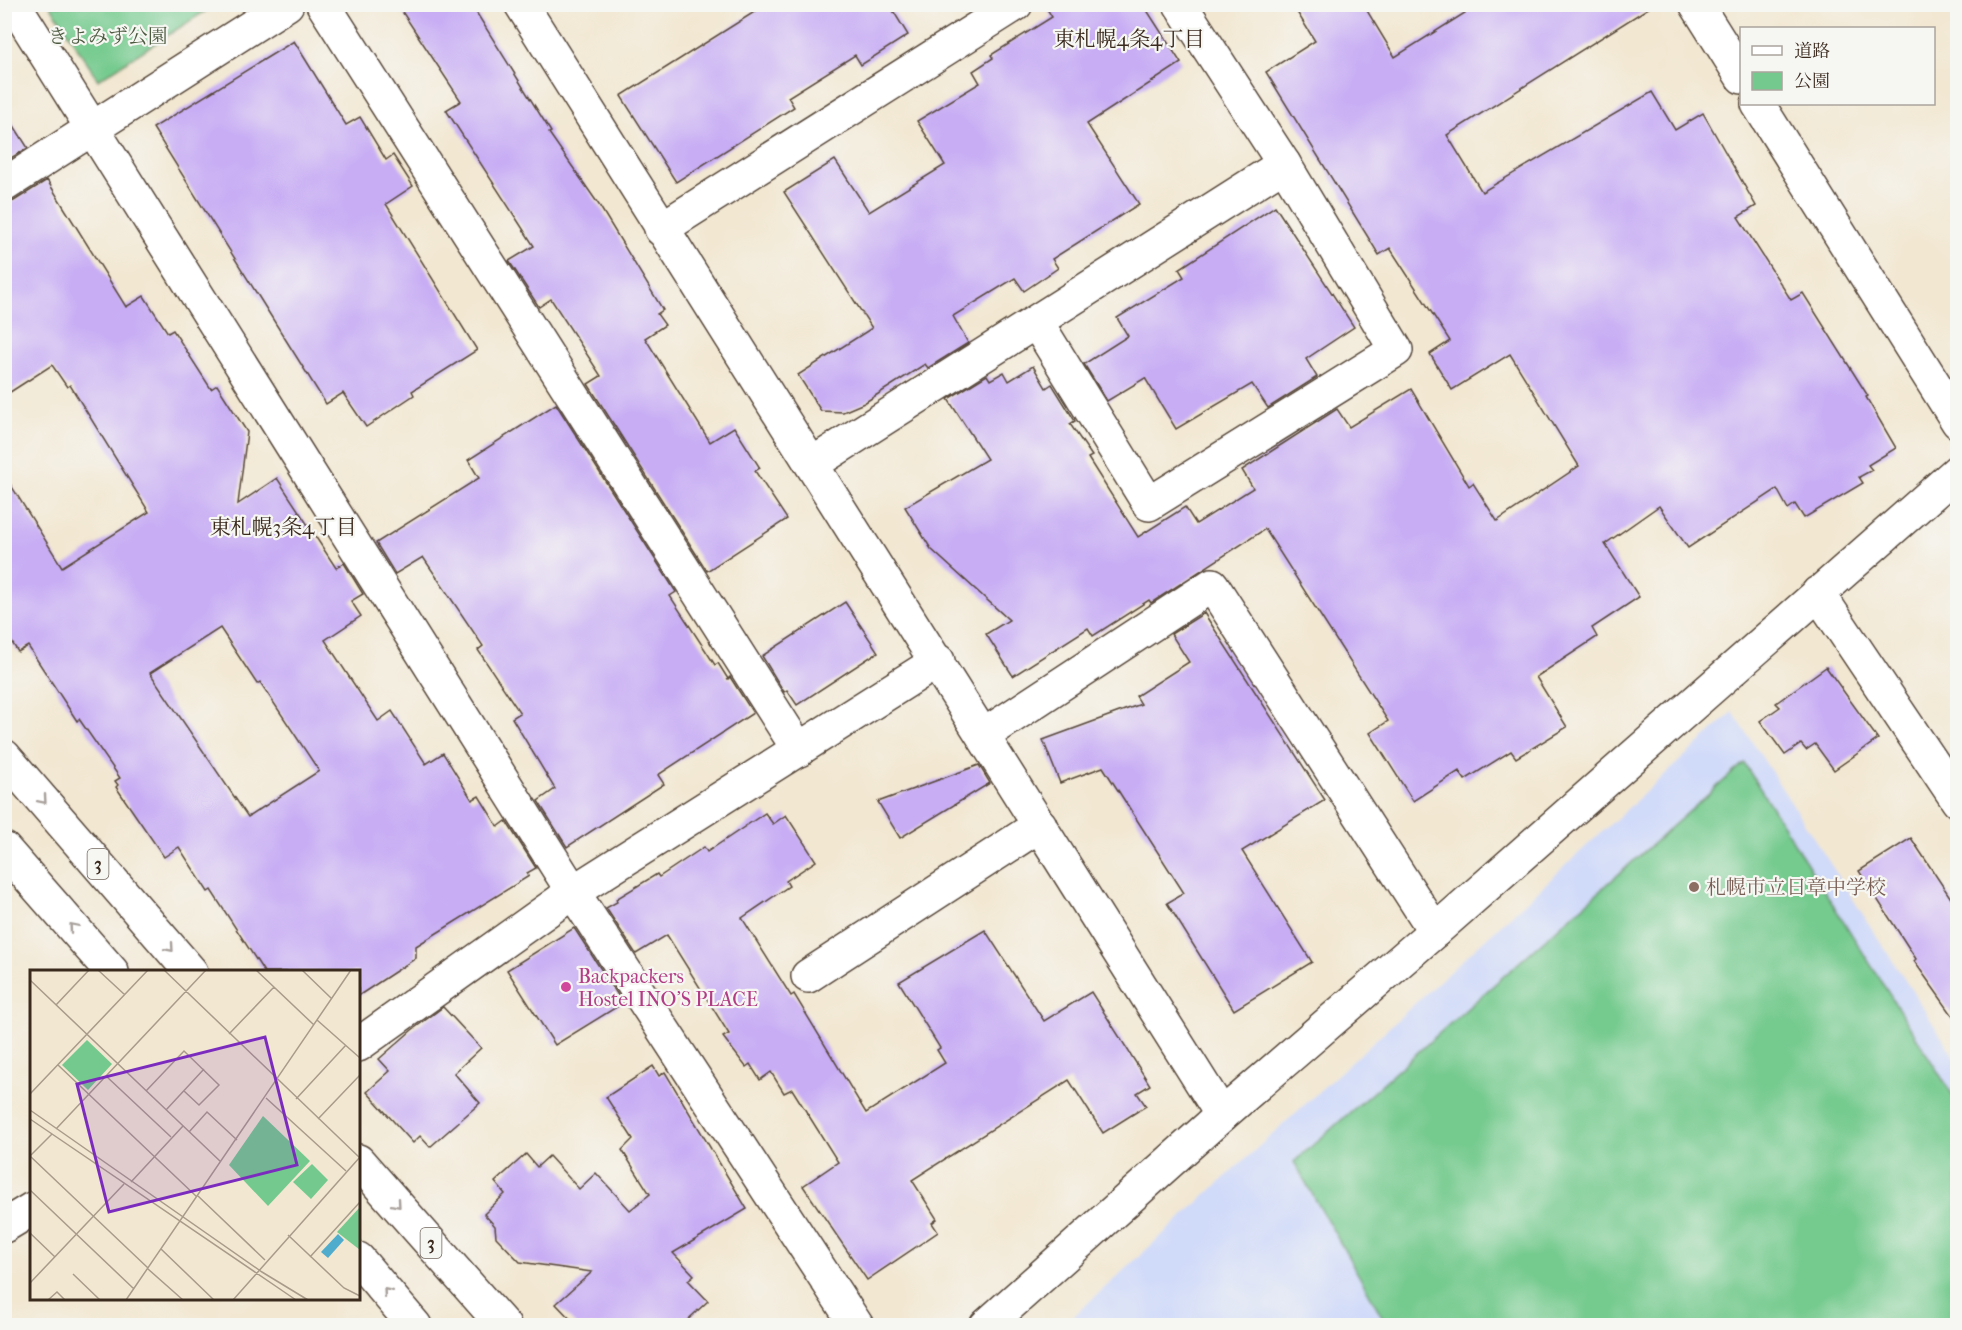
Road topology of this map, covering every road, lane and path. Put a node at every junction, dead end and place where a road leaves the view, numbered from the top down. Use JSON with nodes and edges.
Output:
{"nodes":[{"id":1,"x":14,"y":4,"type":"edge"},
{"id":2,"x":287,"y":4,"type":"edge"},
{"id":3,"x":323,"y":4,"type":"edge"},
{"id":4,"x":521,"y":4,"type":"edge"},
{"id":5,"x":1016,"y":4,"type":"edge"},
{"id":6,"x":1180,"y":4,"type":"edge"},
{"id":7,"x":1696,"y":4,"type":"edge"},
{"id":8,"x":1740,"y":74,"type":"edge"},
{"id":9,"x":1759,"y":105,"type":"edge"},
{"id":10,"x":92,"y":129,"type":"junction"},
{"id":11,"x":1284,"y":164,"type":"junction"},
{"id":12,"x":4,"y":185,"type":"edge"},
{"id":13,"x":661,"y":229,"type":"junction"},
{"id":14,"x":1037,"y":323,"type":"junction"},
{"id":15,"x":1958,"y":422,"type":"edge"},
{"id":16,"x":812,"y":464,"type":"junction"},
{"id":17,"x":1958,"y":471,"type":"edge"},
{"id":18,"x":1818,"y":593,"type":"junction"},
{"id":19,"x":938,"y":661,"type":"junction"},
{"id":20,"x":984,"y":735,"type":"junction"},
{"id":21,"x":799,"y":750,"type":"junction"},
{"id":22,"x":4,"y":756,"type":"edge"},
{"id":23,"x":1958,"y":801,"type":"edge"},
{"id":24,"x":1040,"y":825,"type":"junction"},
{"id":25,"x":4,"y":849,"type":"edge"},
{"id":26,"x":573,"y":892,"type":"junction"},
{"id":27,"x":1435,"y":931,"type":"junction"},
{"id":28,"x":110,"y":970,"type":"edge"},
{"id":29,"x":189,"y":970,"type":"edge"},
{"id":30,"x":808,"y":976,"type":"dead end"},
{"id":31,"x":360,"y":1044,"type":"edge"},
{"id":32,"x":1221,"y":1114,"type":"junction"},
{"id":33,"x":360,"y":1163,"type":"edge"},
{"id":34,"x":30,"y":1210,"type":"edge"},
{"id":35,"x":4,"y":1226,"type":"edge"},
{"id":36,"x":360,"y":1261,"type":"edge"},
{"id":37,"x":415,"y":1326,"type":"edge"},
{"id":38,"x":504,"y":1326,"type":"edge"},
{"id":39,"x":857,"y":1326,"type":"edge"},
{"id":40,"x":986,"y":1326,"type":"edge"}],
"edges":[{"from":1,"to":10,"type":"street"},
{"from":2,"to":10,"type":"street"},
{"from":3,"to":21,"type":"street"},
{"from":4,"to":13,"type":"street"},
{"from":5,"to":13,"type":"street"},
{"from":6,"to":11,"type":"street"},
{"from":7,"to":8,"type":"street"},
{"from":9,"to":15,"type":"street"},
{"from":10,"to":12,"type":"street"},
{"from":10,"to":26,"type":"street"},
{"from":11,"to":14,"type":"street"},
{"from":11,"to":14,"type":"street"},
{"from":13,"to":16,"type":"street"},
{"from":14,"to":16,"type":"street"},
{"from":16,"to":19,"type":"street"},
{"from":17,"to":18,"type":"street"},
{"from":18,"to":23,"type":"street"},
{"from":18,"to":27,"type":"street"},
{"from":19,"to":20,"type":"street"},
{"from":19,"to":21,"type":"street"},
{"from":20,"to":24,"type":"street"},
{"from":20,"to":27,"type":"street"},
{"from":21,"to":26,"type":"street"},
{"from":22,"to":29,"type":"street","number":"3","one_way":true},
{"from":24,"to":30,"type":"street"},
{"from":24,"to":32,"type":"street"},
{"from":28,"to":25,"type":"street","one_way":true},
{"from":26,"to":31,"type":"street"},
{"from":26,"to":39,"type":"street"},
{"from":27,"to":32,"type":"street"},
{"from":32,"to":40,"type":"street"},
{"from":33,"to":38,"type":"street","number":"3","one_way":true},
{"from":34,"to":35,"type":"street"},
{"from":37,"to":36,"type":"street","one_way":true}]}
